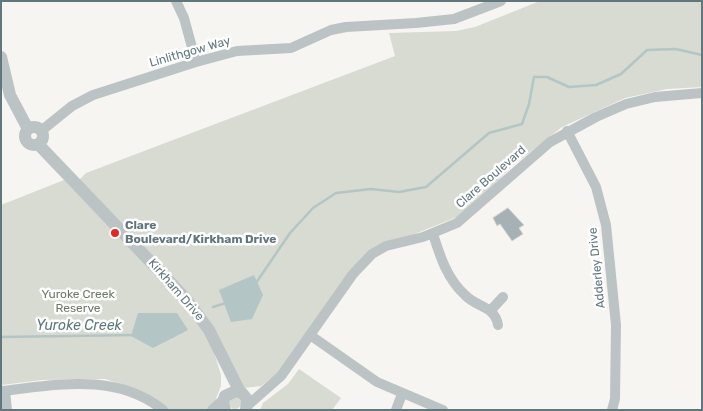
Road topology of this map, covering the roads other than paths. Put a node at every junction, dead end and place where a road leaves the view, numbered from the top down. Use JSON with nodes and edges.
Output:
{"nodes":[{"id":1,"x":176,"y":1,"type":"edge"},
{"id":2,"x":501,"y":1,"type":"edge"},
{"id":3,"x":1,"y":57,"type":"edge"},
{"id":4,"x":196,"y":62,"type":"junction"},
{"id":5,"x":702,"y":93,"type":"edge"},
{"id":6,"x":35,"y":130,"type":"junction"},
{"id":7,"x":567,"y":131,"type":"junction"},
{"id":8,"x":432,"y":234,"type":"junction"},
{"id":9,"x":503,"y":297,"type":"dead end"},
{"id":10,"x":491,"y":310,"type":"junction"},
{"id":11,"x":498,"y":325,"type":"dead end"},
{"id":12,"x":310,"y":336,"type":"junction"},
{"id":13,"x":222,"y":357,"type":"junction"},
{"id":14,"x":266,"y":388,"type":"junction"},
{"id":15,"x":3,"y":391,"type":"edge"},
{"id":16,"x":241,"y":392,"type":"junction"},
{"id":17,"x":402,"y":394,"type":"junction"},
{"id":18,"x":224,"y":402,"type":"edge"},
{"id":19,"x":246,"y":409,"type":"edge"},
{"id":20,"x":7,"y":410,"type":"edge"},
{"id":21,"x":163,"y":410,"type":"edge"},
{"id":22,"x":212,"y":410,"type":"edge"},
{"id":23,"x":396,"y":410,"type":"edge"},
{"id":24,"x":442,"y":410,"type":"edge"},
{"id":25,"x":612,"y":410,"type":"edge"}],
"edges":[{"from":1,"to":4,"type":"street"},
{"from":2,"to":4,"type":"street","name":"Linlithgow Way"},
{"from":3,"to":6,"type":"street"},
{"from":4,"to":6,"type":"street","name":"Linlithgow Way"},
{"from":5,"to":7,"type":"street","name":"Clare Boulevard"},
{"from":6,"to":13,"type":"street","name":"Kirkham Drive"},
{"from":7,"to":8,"type":"street","name":"Clare Boulevard"},
{"from":7,"to":25,"type":"street","name":"Adderley Drive"},
{"from":8,"to":10,"type":"street"},
{"from":8,"to":12,"type":"street","name":"Clare Boulevard"},
{"from":9,"to":10,"type":"street"},
{"from":10,"to":11,"type":"street"},
{"from":12,"to":14,"type":"street","name":"Clare Boulevard"},
{"from":12,"to":17,"type":"street"},
{"from":13,"to":16,"type":"street","name":"Kirkham Drive"},
{"from":13,"to":18,"type":"street","name":"Kirkham Drive"},
{"from":14,"to":16,"type":"street"},
{"from":14,"to":19,"type":"street","name":"Clare Boulevard"},
{"from":15,"to":20,"type":"street"},
{"from":15,"to":21,"type":"street"},
{"from":16,"to":18,"type":"street"},
{"from":16,"to":19,"type":"street","name":"Kirkham Drive"},
{"from":17,"to":23,"type":"street"},
{"from":17,"to":24,"type":"street"},
{"from":18,"to":22,"type":"street"}]}
